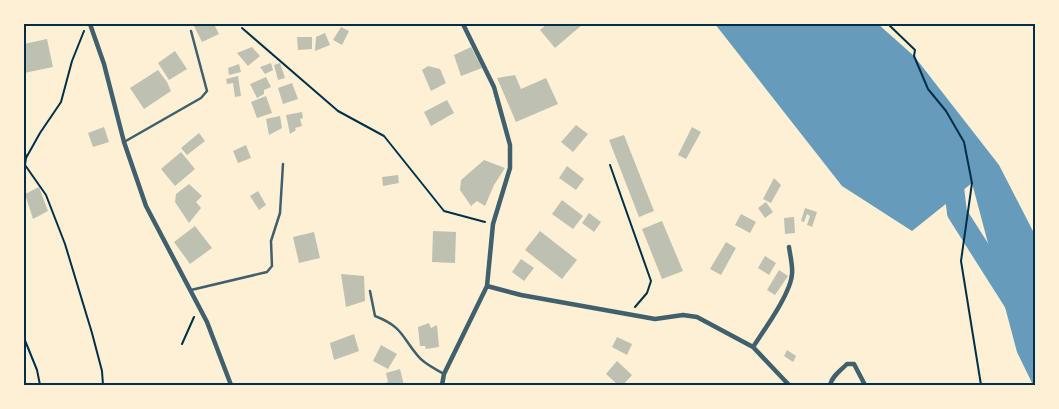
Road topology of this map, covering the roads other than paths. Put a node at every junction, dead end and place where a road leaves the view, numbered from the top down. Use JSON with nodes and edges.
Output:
{"nodes":[{"id":1,"x":88,"y":24,"type":"edge"},
{"id":2,"x":463,"y":24,"type":"edge"},
{"id":3,"x":192,"y":31,"type":"dead end"},
{"id":4,"x":124,"y":142,"type":"junction"},
{"id":5,"x":283,"y":164,"type":"dead end"},
{"id":6,"x":789,"y":247,"type":"dead end"},
{"id":7,"x":487,"y":286,"type":"junction"},
{"id":8,"x":191,"y":290,"type":"junction"},
{"id":9,"x":370,"y":291,"type":"dead end"},
{"id":10,"x":753,"y":347,"type":"junction"},
{"id":11,"x":444,"y":374,"type":"junction"},
{"id":12,"x":231,"y":385,"type":"edge"},
{"id":13,"x":442,"y":385,"type":"edge"},
{"id":14,"x":789,"y":385,"type":"edge"},
{"id":15,"x":830,"y":385,"type":"edge"},
{"id":16,"x":865,"y":385,"type":"edge"}],
"edges":[{"from":1,"to":4,"type":"street"},
{"from":2,"to":7,"type":"street"},
{"from":3,"to":4,"type":"lane"},
{"from":4,"to":8,"type":"street"},
{"from":5,"to":8,"type":"lane"},
{"from":6,"to":10,"type":"street"},
{"from":7,"to":10,"type":"street"},
{"from":7,"to":11,"type":"street"},
{"from":8,"to":12,"type":"street"},
{"from":9,"to":11,"type":"lane"},
{"from":10,"to":14,"type":"street"},
{"from":11,"to":13,"type":"street"},
{"from":15,"to":16,"type":"street"}]}
